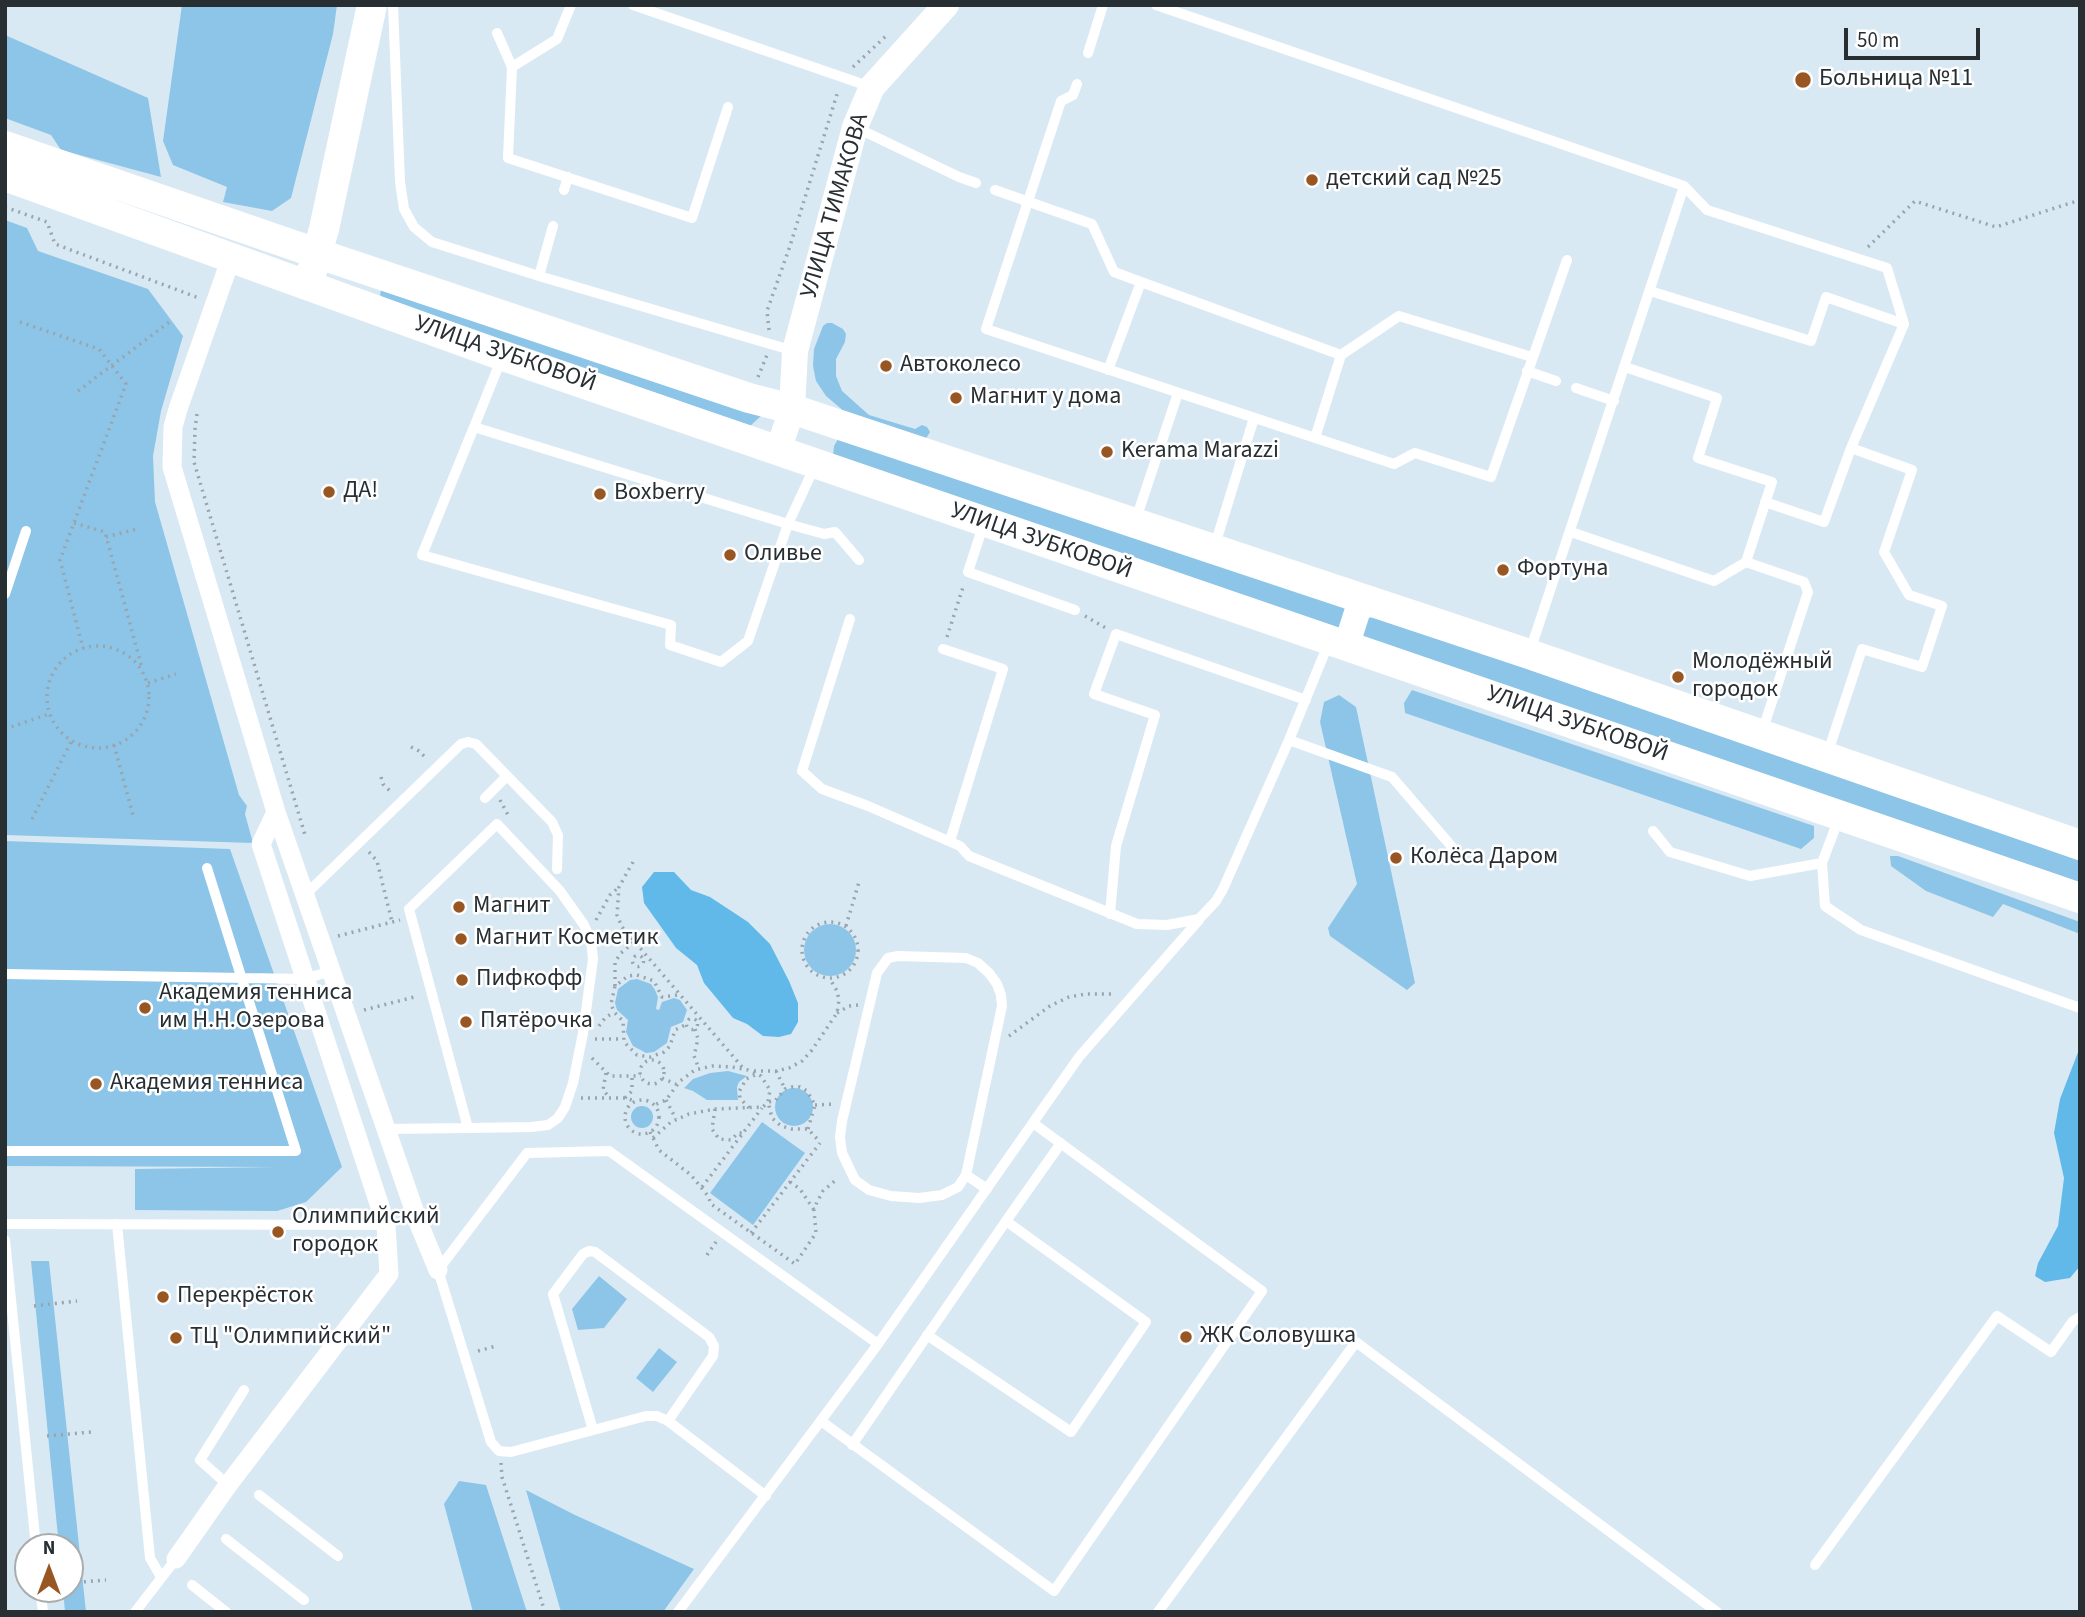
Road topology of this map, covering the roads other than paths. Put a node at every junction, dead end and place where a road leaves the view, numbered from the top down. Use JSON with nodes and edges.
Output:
{"nodes":[{"id":1,"x":372,"y":5,"type":"edge"},
{"id":2,"x":393,"y":5,"type":"edge"},
{"id":3,"x":571,"y":5,"type":"edge"},
{"id":4,"x":633,"y":5,"type":"edge"},
{"id":5,"x":946,"y":5,"type":"edge"},
{"id":6,"x":1103,"y":5,"type":"edge"},
{"id":7,"x":1156,"y":5,"type":"edge"},
{"id":8,"x":497,"y":33,"type":"dead end"},
{"id":9,"x":1088,"y":53,"type":"dead end"},
{"id":10,"x":512,"y":67,"type":"junction"},
{"id":11,"x":1077,"y":84,"type":"dead end"},
{"id":12,"x":872,"y":88,"type":"junction"},
{"id":13,"x":728,"y":107,"type":"dead end"},
{"id":14,"x":855,"y":127,"type":"junction"},
{"id":15,"x":5,"y":146,"type":"edge"},
{"id":16,"x":5,"y":176,"type":"edge"},
{"id":17,"x":568,"y":177,"type":"junction"},
{"id":18,"x":976,"y":183,"type":"dead end"},
{"id":19,"x":1684,"y":187,"type":"junction"},
{"id":20,"x":564,"y":190,"type":"dead end"},
{"id":21,"x":995,"y":190,"type":"dead end"},
{"id":22,"x":1027,"y":201,"type":"junction"},
{"id":23,"x":553,"y":226,"type":"dead end"},
{"id":24,"x":316,"y":253,"type":"junction"},
{"id":25,"x":231,"y":258,"type":"junction"},
{"id":26,"x":1567,"y":260,"type":"dead end"},
{"id":27,"x":539,"y":276,"type":"junction"},
{"id":28,"x":1141,"y":282,"type":"junction"},
{"id":29,"x":310,"y":286,"type":"junction"},
{"id":30,"x":1650,"y":291,"type":"junction"},
{"id":31,"x":1904,"y":324,"type":"junction"},
{"id":32,"x":795,"y":351,"type":"junction"},
{"id":33,"x":1341,"y":355,"type":"junction"},
{"id":34,"x":503,"y":356,"type":"junction"},
{"id":35,"x":1532,"y":357,"type":"junction"},
{"id":36,"x":1625,"y":367,"type":"junction"},
{"id":37,"x":1108,"y":370,"type":"junction"},
{"id":38,"x":1527,"y":371,"type":"junction"},
{"id":39,"x":1556,"y":381,"type":"dead end"},
{"id":40,"x":1576,"y":388,"type":"dead end"},
{"id":41,"x":1178,"y":393,"type":"junction"},
{"id":42,"x":1614,"y":401,"type":"junction"},
{"id":43,"x":792,"y":409,"type":"junction"},
{"id":44,"x":1254,"y":418,"type":"junction"},
{"id":45,"x":474,"y":427,"type":"junction"},
{"id":46,"x":1315,"y":438,"type":"junction"},
{"id":47,"x":1851,"y":448,"type":"junction"},
{"id":48,"x":778,"y":451,"type":"junction"},
{"id":49,"x":815,"y":464,"type":"junction"},
{"id":50,"x":1765,"y":502,"type":"junction"},
{"id":51,"x":984,"y":522,"type":"junction"},
{"id":52,"x":788,"y":524,"type":"junction"},
{"id":53,"x":1134,"y":524,"type":"junction"},
{"id":54,"x":26,"y":531,"type":"dead end"},
{"id":55,"x":1571,"y":532,"type":"junction"},
{"id":56,"x":1213,"y":550,"type":"junction"},
{"id":57,"x":859,"y":560,"type":"dead end"},
{"id":58,"x":1745,"y":562,"type":"junction"},
{"id":59,"x":5,"y":594,"type":"edge"},
{"id":60,"x":1361,"y":600,"type":"junction"},
{"id":61,"x":1074,"y":610,"type":"road end"},
{"id":62,"x":850,"y":619,"type":"dead end"},
{"id":63,"x":1337,"y":644,"type":"junction"},
{"id":64,"x":943,"y":649,"type":"road end"},
{"id":65,"x":1529,"y":654,"type":"junction"},
{"id":66,"x":1306,"y":700,"type":"junction"},
{"id":67,"x":1761,"y":734,"type":"junction"},
{"id":68,"x":1289,"y":740,"type":"junction"},
{"id":69,"x":1826,"y":756,"type":"junction"},
{"id":70,"x":507,"y":776,"type":"junction"},
{"id":71,"x":485,"y":797,"type":"dead end"},
{"id":72,"x":275,"y":812,"type":"junction"},
{"id":73,"x":1840,"y":815,"type":"junction"},
{"id":74,"x":1654,"y":831,"type":"dead end"},
{"id":75,"x":950,"y":841,"type":"junction"},
{"id":76,"x":2080,"y":845,"type":"edge"},
{"id":77,"x":1459,"y":855,"type":"dead end"},
{"id":78,"x":1822,"y":863,"type":"junction"},
{"id":79,"x":207,"y":868,"type":"dead end"},
{"id":80,"x":557,"y":869,"type":"dead end"},
{"id":81,"x":306,"y":895,"type":"junction"},
{"id":82,"x":2080,"y":898,"type":"edge"},
{"id":83,"x":1110,"y":914,"type":"junction"},
{"id":84,"x":1199,"y":919,"type":"junction"},
{"id":85,"x":331,"y":971,"type":"junction"},
{"id":86,"x":5,"y":974,"type":"edge"},
{"id":87,"x":243,"y":978,"type":"junction"},
{"id":88,"x":306,"y":979,"type":"junction"},
{"id":89,"x":2080,"y":1008,"type":"edge"},
{"id":90,"x":1033,"y":1123,"type":"junction"},
{"id":91,"x":468,"y":1128,"type":"junction"},
{"id":92,"x":386,"y":1129,"type":"junction"},
{"id":93,"x":1062,"y":1143,"type":"junction"},
{"id":94,"x":5,"y":1151,"type":"edge"},
{"id":95,"x":966,"y":1175,"type":"junction"},
{"id":96,"x":987,"y":1189,"type":"junction"},
{"id":97,"x":1006,"y":1221,"type":"junction"},
{"id":98,"x":5,"y":1224,"type":"edge"},
{"id":99,"x":117,"y":1224,"type":"junction"},
{"id":100,"x":419,"y":1224,"type":"junction"},
{"id":101,"x":386,"y":1225,"type":"junction"},
{"id":102,"x":5,"y":1240,"type":"edge"},
{"id":103,"x":438,"y":1270,"type":"junction"},
{"id":104,"x":2080,"y":1317,"type":"edge"},
{"id":105,"x":927,"y":1335,"type":"junction"},
{"id":106,"x":878,"y":1345,"type":"junction"},
{"id":107,"x":244,"y":1390,"type":"dead end"},
{"id":108,"x":668,"y":1421,"type":"junction"},
{"id":109,"x":821,"y":1421,"type":"junction"},
{"id":110,"x":593,"y":1430,"type":"junction"},
{"id":111,"x":852,"y":1445,"type":"junction"},
{"id":112,"x":228,"y":1485,"type":"junction"},
{"id":113,"x":259,"y":1495,"type":"dead end"},
{"id":114,"x":766,"y":1496,"type":"junction"},
{"id":115,"x":35,"y":1533,"type":"edge"},
{"id":116,"x":226,"y":1539,"type":"dead end"},
{"id":117,"x":338,"y":1556,"type":"dead end"},
{"id":118,"x":176,"y":1559,"type":"joint"},
{"id":119,"x":1815,"y":1565,"type":"dead end"},
{"id":120,"x":161,"y":1577,"type":"junction"},
{"id":121,"x":192,"y":1585,"type":"dead end"},
{"id":122,"x":304,"y":1600,"type":"dead end"},
{"id":123,"x":135,"y":1612,"type":"edge"},
{"id":124,"x":226,"y":1612,"type":"edge"},
{"id":125,"x":678,"y":1612,"type":"edge"},
{"id":126,"x":1158,"y":1612,"type":"edge"},
{"id":127,"x":1717,"y":1612,"type":"edge"}],
"edges":[{"from":1,"to":24,"type":"main road"},
{"from":2,"to":27,"type":"lane"},
{"from":3,"to":10,"type":"lane"},
{"from":4,"to":12,"type":"lane"},
{"from":5,"to":12,"type":"street","name":"УЛИЦА ТИМАКОВА"},
{"from":6,"to":9,"type":"lane"},
{"from":7,"to":19,"type":"lane"},
{"from":8,"to":10,"type":"lane"},
{"from":10,"to":17,"type":"lane"},
{"from":11,"to":22,"type":"lane"},
{"from":12,"to":14,"type":"street","name":"УЛИЦА ТИМАКОВА"},
{"from":13,"to":17,"type":"lane"},
{"from":14,"to":18,"type":"lane"},
{"from":14,"to":32,"type":"street","name":"УЛИЦА ТИМАКОВА"},
{"from":15,"to":24,"type":"main road","name":"УЛИЦА ЗУБКОВОЙ"},
{"from":16,"to":25,"type":"main road","name":"УЛИЦА ЗУБКОВОЙ"},
{"from":17,"to":20,"type":"lane"},
{"from":19,"to":30,"type":"lane"},
{"from":19,"to":31,"type":"lane"},
{"from":21,"to":22,"type":"lane"},
{"from":22,"to":28,"type":"lane"},
{"from":22,"to":37,"type":"lane"},
{"from":23,"to":27,"type":"lane"},
{"from":24,"to":29,"type":"main road"},
{"from":24,"to":43,"type":"main road","name":"УЛИЦА ЗУБКОВОЙ"},
{"from":25,"to":29,"type":"main road","name":"УЛИЦА ЗУБКОВОЙ"},
{"from":25,"to":72,"type":"street"},
{"from":26,"to":35,"type":"lane"},
{"from":27,"to":32,"type":"lane"},
{"from":28,"to":33,"type":"lane"},
{"from":28,"to":37,"type":"lane"},
{"from":29,"to":34,"type":"main road","name":"УЛИЦА ЗУБКОВОЙ"},
{"from":30,"to":31,"type":"lane"},
{"from":30,"to":36,"type":"lane"},
{"from":31,"to":47,"type":"lane"},
{"from":32,"to":43,"type":"street","name":"УЛИЦА ТИМАКОВА"},
{"from":33,"to":35,"type":"lane"},
{"from":33,"to":46,"type":"lane"},
{"from":34,"to":45,"type":"lane"},
{"from":34,"to":48,"type":"main road","name":"УЛИЦА ЗУБКОВОЙ"},
{"from":35,"to":38,"type":"lane"},
{"from":36,"to":42,"type":"lane"},
{"from":36,"to":50,"type":"lane"},
{"from":37,"to":41,"type":"lane"},
{"from":38,"to":39,"type":"lane"},
{"from":38,"to":46,"type":"lane"},
{"from":40,"to":42,"type":"lane"},
{"from":41,"to":44,"type":"lane"},
{"from":41,"to":53,"type":"lane"},
{"from":42,"to":55,"type":"lane"},
{"from":43,"to":48,"type":"street","name":"УЛИЦА ТИМАКОВА"},
{"from":43,"to":53,"type":"main road","name":"УЛИЦА ЗУБКОВОЙ"},
{"from":44,"to":46,"type":"lane"},
{"from":44,"to":56,"type":"lane"},
{"from":45,"to":52,"type":"lane"},
{"from":45,"to":52,"type":"lane"},
{"from":47,"to":50,"type":"lane"},
{"from":47,"to":69,"type":"lane"},
{"from":48,"to":49,"type":"main road","name":"УЛИЦА ЗУБКОВОЙ"},
{"from":49,"to":51,"type":"main road","name":"УЛИЦА ЗУБКОВОЙ"},
{"from":49,"to":52,"type":"lane"},
{"from":50,"to":58,"type":"lane"},
{"from":51,"to":61,"type":"lane"},
{"from":51,"to":63,"type":"main road","name":"УЛИЦА ЗУБКОВОЙ"},
{"from":52,"to":57,"type":"lane"},
{"from":53,"to":56,"type":"main road","name":"УЛИЦА ЗУБКОВОЙ"},
{"from":54,"to":59,"type":"lane"},
{"from":55,"to":58,"type":"lane"},
{"from":55,"to":65,"type":"lane"},
{"from":56,"to":60,"type":"main road","name":"УЛИЦА ЗУБКОВОЙ"},
{"from":58,"to":67,"type":"lane"},
{"from":60,"to":63,"type":"street"},
{"from":60,"to":65,"type":"main road","name":"УЛИЦА ЗУБКОВОЙ"},
{"from":62,"to":75,"type":"lane"},
{"from":63,"to":66,"type":"lane"},
{"from":63,"to":73,"type":"main road","name":"УЛИЦА ЗУБКОВОЙ"},
{"from":64,"to":75,"type":"lane"},
{"from":65,"to":67,"type":"main road","name":"УЛИЦА ЗУБКОВОЙ"},
{"from":66,"to":68,"type":"lane"},
{"from":66,"to":83,"type":"lane"},
{"from":67,"to":69,"type":"main road","name":"УЛИЦА ЗУБКОВОЙ"},
{"from":68,"to":77,"type":"lane"},
{"from":68,"to":84,"type":"lane"},
{"from":69,"to":76,"type":"main road","name":"УЛИЦА ЗУБКОВОЙ"},
{"from":70,"to":71,"type":"lane"},
{"from":70,"to":80,"type":"lane"},
{"from":70,"to":81,"type":"lane"},
{"from":72,"to":81,"type":"street"},
{"from":72,"to":88,"type":"street"},
{"from":73,"to":78,"type":"lane"},
{"from":73,"to":82,"type":"main road","name":"УЛИЦА ЗУБКОВОЙ"},
{"from":74,"to":78,"type":"lane"},
{"from":75,"to":83,"type":"lane"},
{"from":78,"to":89,"type":"lane"},
{"from":79,"to":87,"type":"lane"},
{"from":81,"to":85,"type":"street"},
{"from":83,"to":84,"type":"lane"},
{"from":84,"to":90,"type":"lane"},
{"from":85,"to":88,"type":"lane"},
{"from":85,"to":92,"type":"street"},
{"from":86,"to":87,"type":"lane"},
{"from":87,"to":88,"type":"lane"},
{"from":87,"to":94,"type":"lane"},
{"from":88,"to":101,"type":"street"},
{"from":90,"to":93,"type":"lane"},
{"from":90,"to":96,"type":"lane"},
{"from":91,"to":91,"type":"lane"},
{"from":91,"to":92,"type":"lane"},
{"from":92,"to":100,"type":"street"},
{"from":93,"to":97,"type":"lane"},
{"from":93,"to":111,"type":"lane"},
{"from":95,"to":95,"type":"lane"},
{"from":95,"to":96,"type":"lane"},
{"from":96,"to":106,"type":"lane"},
{"from":97,"to":105,"type":"lane"},
{"from":97,"to":105,"type":"lane"},
{"from":98,"to":99,"type":"lane"},
{"from":99,"to":101,"type":"lane"},
{"from":99,"to":120,"type":"lane"},
{"from":100,"to":101,"type":"street"},
{"from":100,"to":103,"type":"street"},
{"from":101,"to":112,"type":"street"},
{"from":102,"to":115,"type":"lane"},
{"from":103,"to":106,"type":"lane"},
{"from":103,"to":110,"type":"lane"},
{"from":104,"to":119,"type":"lane"},
{"from":105,"to":111,"type":"lane"},
{"from":106,"to":109,"type":"lane"},
{"from":107,"to":112,"type":"lane"},
{"from":108,"to":110,"type":"lane"},
{"from":108,"to":110,"type":"lane"},
{"from":108,"to":114,"type":"lane"},
{"from":109,"to":111,"type":"lane"},
{"from":109,"to":114,"type":"lane"},
{"from":112,"to":118,"type":"street"},
{"from":113,"to":117,"type":"lane"},
{"from":114,"to":125,"type":"lane"},
{"from":116,"to":122,"type":"lane"},
{"from":118,"to":120,"type":"lane"},
{"from":120,"to":123,"type":"lane"},
{"from":121,"to":124,"type":"lane"},
{"from":126,"to":127,"type":"lane"}]}
